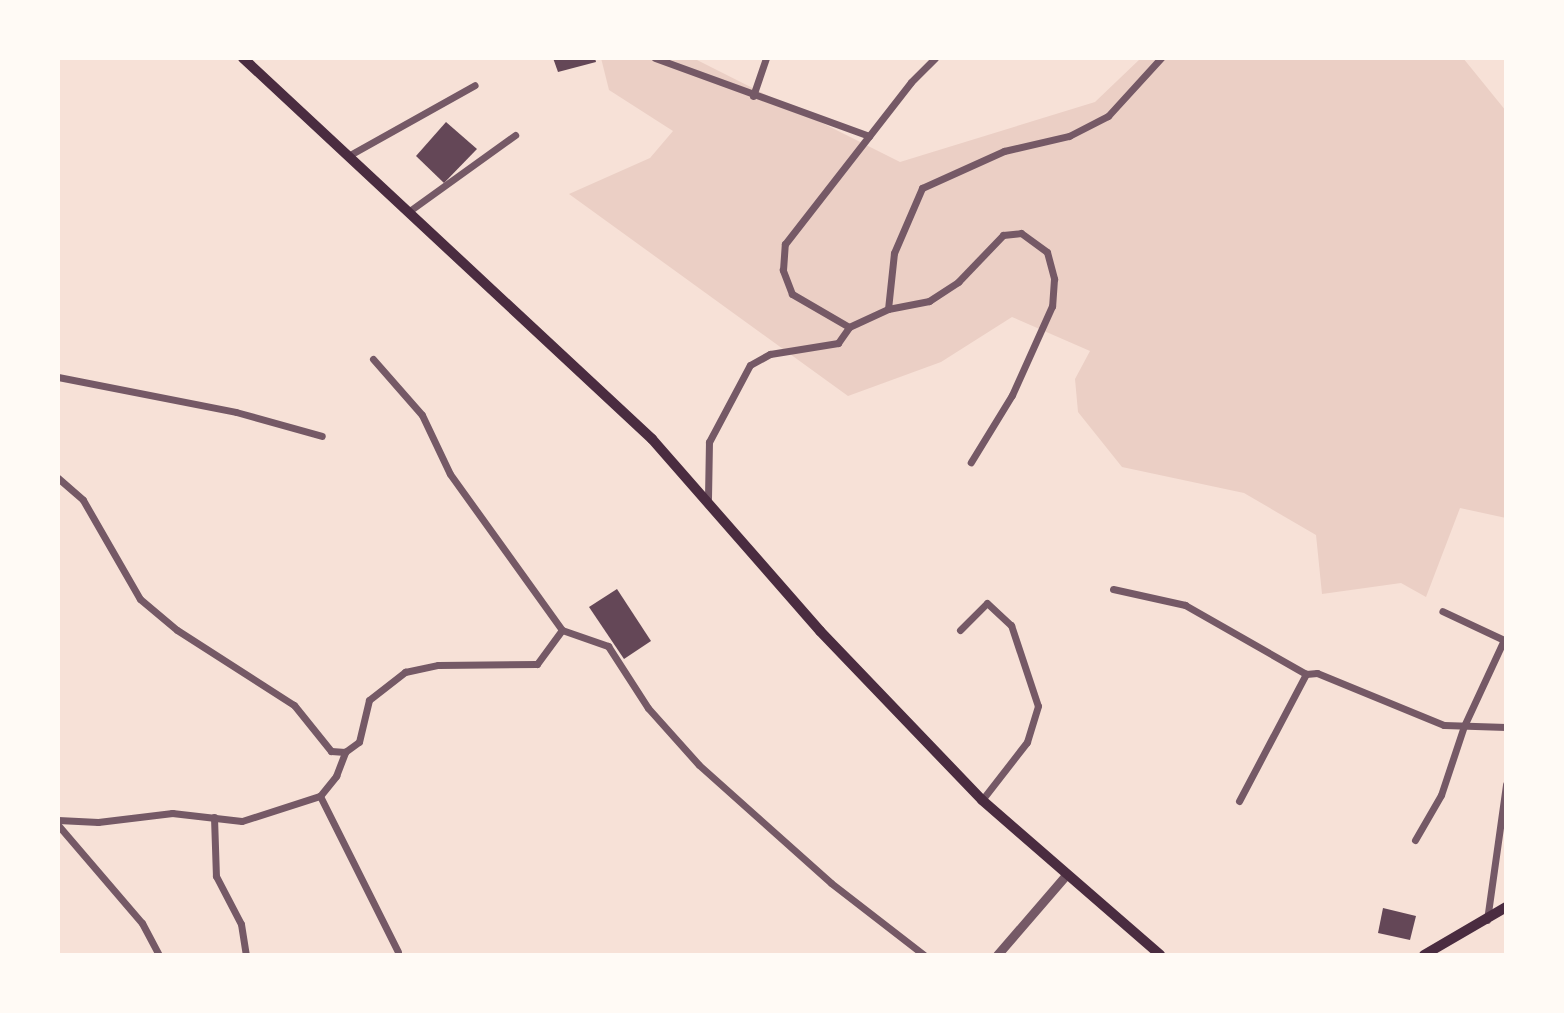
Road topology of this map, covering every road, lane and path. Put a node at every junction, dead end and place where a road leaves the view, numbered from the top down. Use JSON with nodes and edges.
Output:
{"nodes":[{"id":1,"x":243,"y":58,"type":"edge"},
{"id":2,"x":655,"y":58,"type":"edge"},
{"id":3,"x":766,"y":58,"type":"edge"},
{"id":4,"x":935,"y":58,"type":"edge"},
{"id":5,"x":1161,"y":58,"type":"edge"},
{"id":6,"x":475,"y":85,"type":"dead end"},
{"id":7,"x":753,"y":96,"type":"junction"},
{"id":8,"x":515,"y":135,"type":"dead end"},
{"id":9,"x":869,"y":136,"type":"junction"},
{"id":10,"x":348,"y":156,"type":"junction"},
{"id":11,"x":408,"y":212,"type":"junction"},
{"id":12,"x":888,"y":309,"type":"junction"},
{"id":13,"x":849,"y":327,"type":"junction"},
{"id":14,"x":373,"y":359,"type":"dead end"},
{"id":15,"x":58,"y":377,"type":"edge"},
{"id":16,"x":322,"y":436,"type":"dead end"},
{"id":17,"x":971,"y":462,"type":"dead end"},
{"id":18,"x":58,"y":478,"type":"edge"},
{"id":19,"x":708,"y":498,"type":"junction"},
{"id":20,"x":1113,"y":589,"type":"dead end"},
{"id":21,"x":1442,"y":611,"type":"dead end"},
{"id":22,"x":562,"y":630,"type":"junction"},
{"id":23,"x":960,"y":630,"type":"dead end"},
{"id":24,"x":1306,"y":674,"type":"junction"},
{"id":25,"x":1464,"y":726,"type":"junction"},
{"id":26,"x":1506,"y":727,"type":"edge"},
{"id":27,"x":345,"y":752,"type":"junction"},
{"id":28,"x":1506,"y":784,"type":"edge"},
{"id":29,"x":320,"y":796,"type":"junction"},
{"id":30,"x":982,"y":800,"type":"junction"},
{"id":31,"x":1239,"y":801,"type":"dead end"},
{"id":32,"x":214,"y":817,"type":"junction"},
{"id":33,"x":58,"y":822,"type":"edge"},
{"id":34,"x":1415,"y":840,"type":"dead end"},
{"id":35,"x":1067,"y":874,"type":"junction"},
{"id":36,"x":1506,"y":907,"type":"edge"},
{"id":37,"x":1486,"y":922,"type":"junction"},
{"id":38,"x":398,"y":952,"type":"dead end"},
{"id":39,"x":159,"y":955,"type":"edge"},
{"id":40,"x":246,"y":955,"type":"edge"},
{"id":41,"x":924,"y":955,"type":"edge"},
{"id":42,"x":997,"y":955,"type":"edge"},
{"id":43,"x":1160,"y":955,"type":"edge"},
{"id":44,"x":1424,"y":955,"type":"edge"}],
"edges":[{"from":1,"to":10,"type":"main road"},
{"from":2,"to":7,"type":"street"},
{"from":3,"to":7,"type":"street"},
{"from":4,"to":9,"type":"street"},
{"from":5,"to":12,"type":"street"},
{"from":6,"to":10,"type":"street"},
{"from":7,"to":9,"type":"street"},
{"from":8,"to":11,"type":"street"},
{"from":9,"to":13,"type":"street"},
{"from":10,"to":11,"type":"main road"},
{"from":11,"to":19,"type":"main road"},
{"from":12,"to":13,"type":"street"},
{"from":12,"to":17,"type":"street"},
{"from":13,"to":19,"type":"street"},
{"from":14,"to":22,"type":"street"},
{"from":15,"to":16,"type":"street"},
{"from":18,"to":27,"type":"street"},
{"from":19,"to":30,"type":"main road"},
{"from":20,"to":24,"type":"street"},
{"from":21,"to":25,"type":"street"},
{"from":22,"to":27,"type":"street"},
{"from":22,"to":41,"type":"street"},
{"from":23,"to":30,"type":"street"},
{"from":24,"to":25,"type":"street"},
{"from":24,"to":31,"type":"street"},
{"from":25,"to":26,"type":"street"},
{"from":25,"to":34,"type":"street"},
{"from":27,"to":29,"type":"street"},
{"from":28,"to":37,"type":"street"},
{"from":29,"to":32,"type":"street"},
{"from":29,"to":38,"type":"street"},
{"from":30,"to":35,"type":"main road"},
{"from":32,"to":33,"type":"street"},
{"from":32,"to":40,"type":"street"},
{"from":33,"to":39,"type":"street"},
{"from":35,"to":42,"type":"street"},
{"from":35,"to":43,"type":"main road"},
{"from":36,"to":37,"type":"main road"},
{"from":37,"to":44,"type":"main road"}]}
